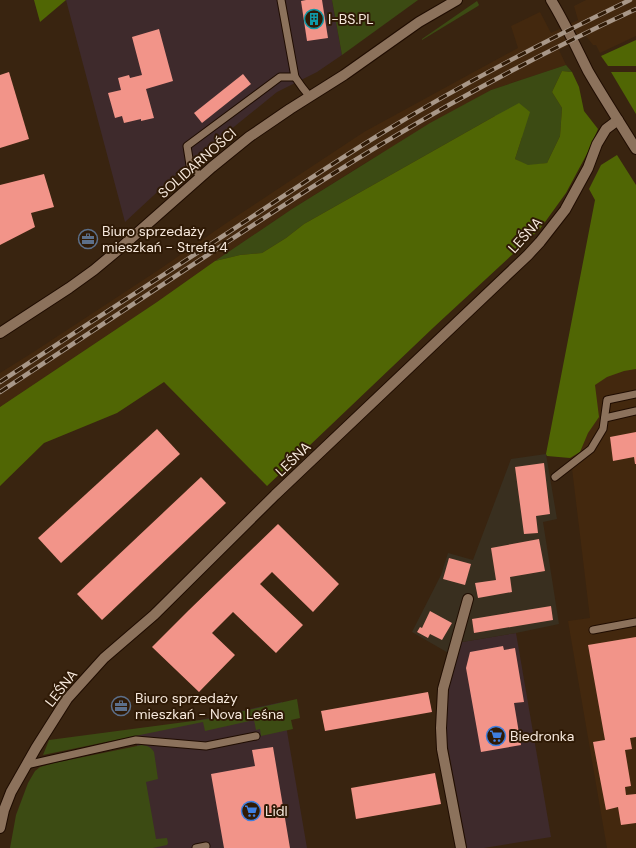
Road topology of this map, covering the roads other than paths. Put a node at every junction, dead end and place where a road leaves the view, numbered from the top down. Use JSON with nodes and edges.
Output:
{"nodes":[{"id":1,"x":281,"y":0,"type":"edge"},
{"id":2,"x":442,"y":0,"type":"edge"},
{"id":3,"x":457,"y":0,"type":"edge"},
{"id":4,"x":551,"y":0,"type":"edge"},
{"id":5,"x":557,"y":0,"type":"edge"},
{"id":6,"x":558,"y":11,"type":"junction"},
{"id":7,"x":419,"y":22,"type":"junction"},
{"id":8,"x":295,"y":77,"type":"junction"},
{"id":9,"x":310,"y":96,"type":"junction"},
{"id":10,"x":618,"y":120,"type":"junction"},
{"id":11,"x":636,"y":149,"type":"edge"},
{"id":12,"x":201,"y":177,"type":"junction"},
{"id":13,"x":0,"y":333,"type":"edge"},
{"id":14,"x":636,"y":394,"type":"edge"},
{"id":15,"x":636,"y":411,"type":"edge"},
{"id":16,"x":605,"y":418,"type":"junction"},
{"id":17,"x":555,"y":477,"type":"dead end"},
{"id":18,"x":468,"y":599,"type":"dead end"},
{"id":19,"x":636,"y":622,"type":"edge"},
{"id":20,"x":593,"y":630,"type":"dead end"},
{"id":21,"x":256,"y":736,"type":"dead end"},
{"id":22,"x":26,"y":765,"type":"junction"},
{"id":23,"x":0,"y":828,"type":"edge"},
{"id":24,"x":206,"y":846,"type":"dead end"},
{"id":25,"x":196,"y":848,"type":"edge"},
{"id":26,"x":460,"y":848,"type":"edge"}],
"edges":[{"from":1,"to":8,"type":"lane"},
{"from":2,"to":7,"type":"street","name":"SOLIDARNOŚCI"},
{"from":3,"to":7,"type":"street","name":"SOLIDARNOŚCI"},
{"from":4,"to":6,"type":"street"},
{"from":5,"to":6,"type":"street"},
{"from":6,"to":10,"type":"street"},
{"from":7,"to":9,"type":"street","name":"SOLIDARNOŚCI"},
{"from":8,"to":9,"type":"lane"},
{"from":8,"to":12,"type":"lane"},
{"from":9,"to":12,"type":"street","name":"SOLIDARNOŚCI"},
{"from":10,"to":11,"type":"street"},
{"from":10,"to":22,"type":"street","name":"LEŚNA"},
{"from":12,"to":13,"type":"street","name":"SOLIDARNOŚCI"},
{"from":14,"to":16,"type":"lane"},
{"from":15,"to":16,"type":"lane"},
{"from":16,"to":17,"type":"lane"},
{"from":18,"to":26,"type":"street"},
{"from":19,"to":20,"type":"lane"},
{"from":21,"to":22,"type":"lane"},
{"from":22,"to":23,"type":"street","name":"LEŚNA"},
{"from":24,"to":25,"type":"lane"}]}
